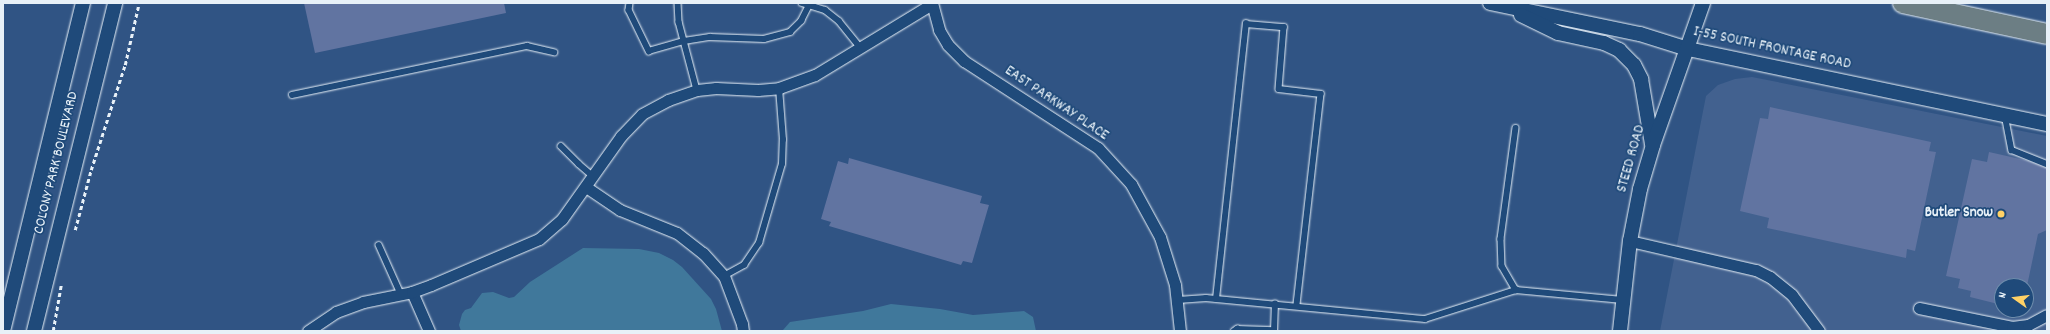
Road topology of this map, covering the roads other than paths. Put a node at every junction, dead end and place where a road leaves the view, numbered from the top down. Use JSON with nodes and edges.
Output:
{"nodes":[{"id":1,"x":83,"y":3,"type":"edge"},
{"id":2,"x":115,"y":3,"type":"edge"},
{"id":3,"x":630,"y":3,"type":"edge"},
{"id":4,"x":678,"y":3,"type":"edge"},
{"id":5,"x":802,"y":3,"type":"edge"},
{"id":6,"x":1704,"y":3,"type":"edge"},
{"id":7,"x":1903,"y":3,"type":"edge"},
{"id":8,"x":932,"y":4,"type":"edge"},
{"id":9,"x":1496,"y":4,"type":"edge"},
{"id":10,"x":809,"y":5,"type":"junction"},
{"id":11,"x":2047,"y":34,"type":"edge"},
{"id":12,"x":684,"y":41,"type":"junction"},
{"id":13,"x":860,"y":48,"type":"junction"},
{"id":14,"x":1688,"y":49,"type":"junction"},
{"id":15,"x":554,"y":52,"type":"dead end"},
{"id":16,"x":779,"y":88,"type":"junction"},
{"id":17,"x":697,"y":90,"type":"junction"},
{"id":18,"x":292,"y":95,"type":"dead end"},
{"id":19,"x":2005,"y":115,"type":"junction"},
{"id":20,"x":2047,"y":124,"type":"edge"},
{"id":21,"x":1516,"y":128,"type":"dead end"},
{"id":22,"x":1652,"y":145,"type":"junction"},
{"id":23,"x":561,"y":146,"type":"dead end"},
{"id":24,"x":2047,"y":164,"type":"edge"},
{"id":25,"x":593,"y":176,"type":"junction"},
{"id":26,"x":586,"y":187,"type":"junction"},
{"id":27,"x":1630,"y":241,"type":"junction"},
{"id":28,"x":379,"y":246,"type":"dead end"},
{"id":29,"x":724,"y":276,"type":"junction"},
{"id":30,"x":1516,"y":290,"type":"junction"},
{"id":31,"x":407,"y":293,"type":"junction"},
{"id":32,"x":1216,"y":299,"type":"junction"},
{"id":33,"x":1178,"y":300,"type":"junction"},
{"id":34,"x":1623,"y":300,"type":"junction"},
{"id":35,"x":1275,"y":304,"type":"junction"},
{"id":36,"x":1297,"y":306,"type":"junction"},
{"id":37,"x":1919,"y":308,"type":"dead end"},
{"id":38,"x":2047,"y":315,"type":"edge"},
{"id":39,"x":1274,"y":330,"type":"edge"},
{"id":40,"x":3,"y":331,"type":"edge"},
{"id":41,"x":34,"y":331,"type":"edge"},
{"id":42,"x":308,"y":331,"type":"edge"},
{"id":43,"x":429,"y":331,"type":"edge"},
{"id":44,"x":742,"y":331,"type":"edge"},
{"id":45,"x":1180,"y":331,"type":"edge"},
{"id":46,"x":1234,"y":331,"type":"edge"},
{"id":47,"x":1620,"y":331,"type":"edge"},
{"id":48,"x":1819,"y":331,"type":"edge"}],
"edges":[{"from":1,"to":40,"type":"street","name":"COLONY PARK BOULEVARD"},
{"from":2,"to":41,"type":"street","name":"COLONY PARK BOULEVARD"},
{"from":3,"to":12,"type":"lane"},
{"from":4,"to":12,"type":"lane"},
{"from":5,"to":10,"type":"lane"},
{"from":6,"to":14,"type":"street","name":"STEED ROAD"},
{"from":7,"to":11,"type":"highway"},
{"from":8,"to":13,"type":"street"},
{"from":8,"to":33,"type":"street","name":"EAST PARKWAY PLACE"},
{"from":9,"to":14,"type":"street","name":"I-55 SOUTH FRONTAGE ROAD"},
{"from":9,"to":22,"type":"street"},
{"from":10,"to":12,"type":"lane"},
{"from":10,"to":13,"type":"lane"},
{"from":12,"to":17,"type":"lane"},
{"from":13,"to":16,"type":"street"},
{"from":14,"to":19,"type":"street","name":"I-55 SOUTH FRONTAGE ROAD"},
{"from":14,"to":22,"type":"street","name":"STEED ROAD"},
{"from":15,"to":18,"type":"lane"},
{"from":16,"to":17,"type":"street"},
{"from":16,"to":29,"type":"lane"},
{"from":17,"to":25,"type":"street"},
{"from":19,"to":20,"type":"street","name":"I-55 SOUTH FRONTAGE ROAD"},
{"from":19,"to":24,"type":"lane"},
{"from":21,"to":30,"type":"lane"},
{"from":22,"to":27,"type":"street","name":"STEED ROAD"},
{"from":23,"to":25,"type":"lane"},
{"from":25,"to":26,"type":"street"},
{"from":26,"to":29,"type":"street"},
{"from":26,"to":31,"type":"street"},
{"from":27,"to":34,"type":"street","name":"STEED ROAD"},
{"from":27,"to":48,"type":"street"},
{"from":28,"to":31,"type":"lane"},
{"from":29,"to":44,"type":"street"},
{"from":30,"to":34,"type":"lane"},
{"from":30,"to":36,"type":"lane"},
{"from":31,"to":42,"type":"street"},
{"from":31,"to":43,"type":"street"},
{"from":32,"to":33,"type":"lane"},
{"from":32,"to":35,"type":"lane"},
{"from":32,"to":36,"type":"lane"},
{"from":33,"to":45,"type":"street","name":"EAST PARKWAY PLACE"},
{"from":34,"to":47,"type":"street","name":"STEED ROAD"},
{"from":35,"to":36,"type":"lane"},
{"from":35,"to":39,"type":"lane"},
{"from":37,"to":38,"type":"street"},
{"from":39,"to":46,"type":"lane"}]}
